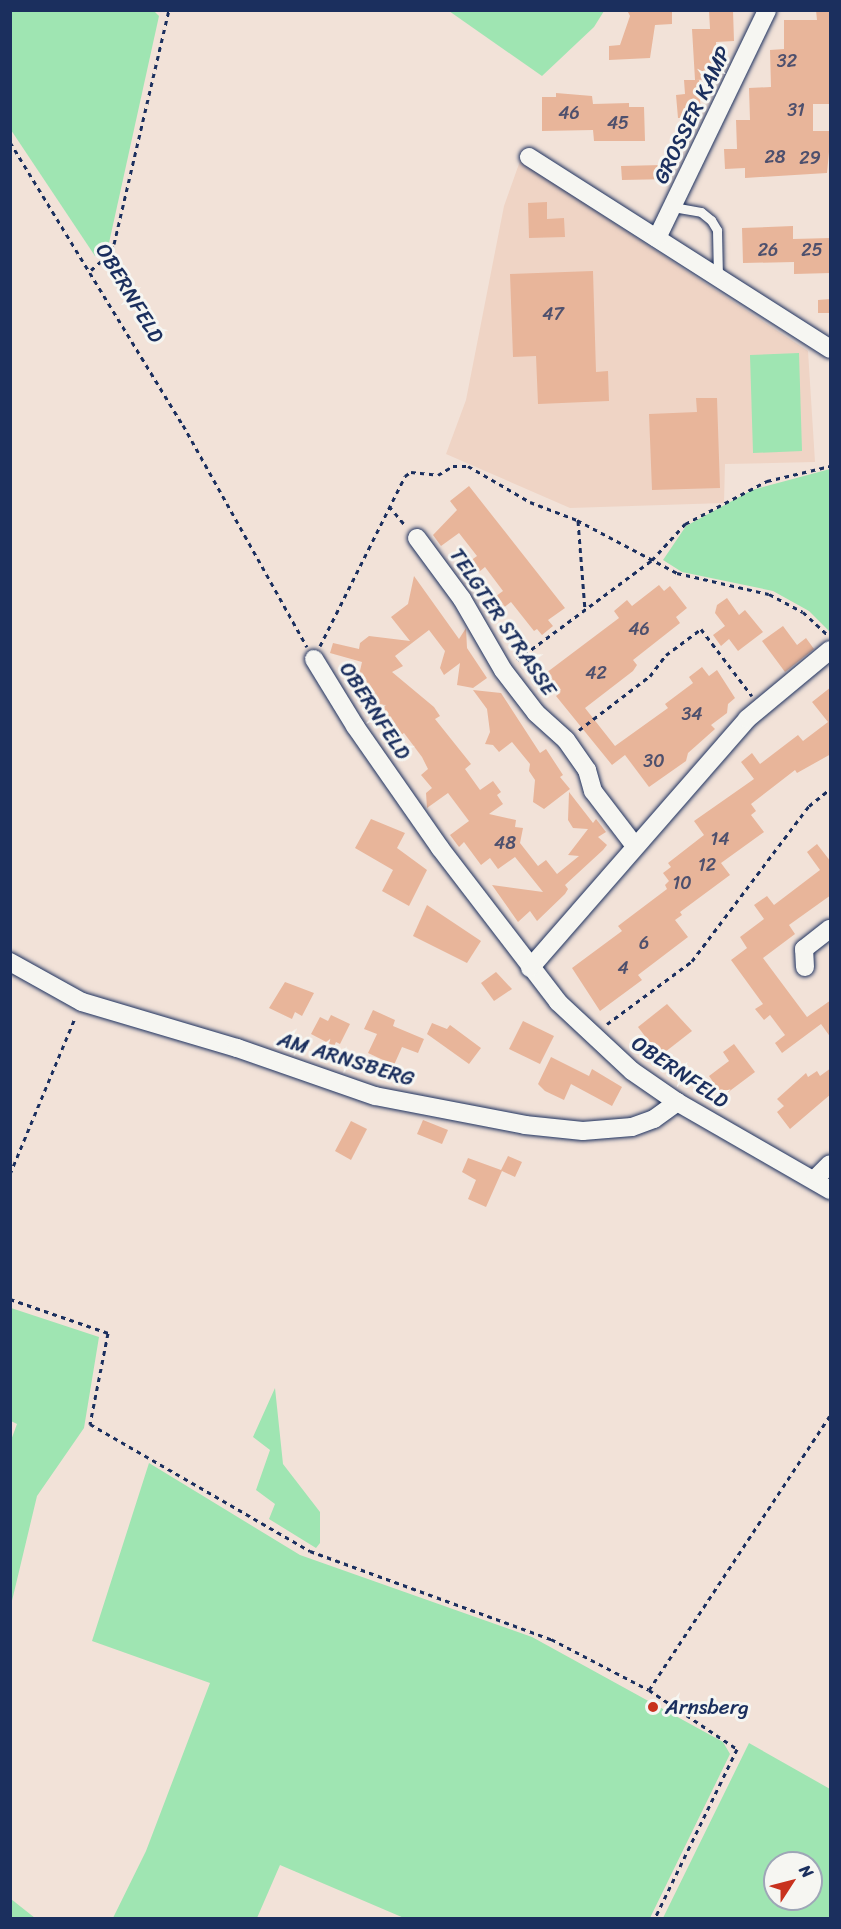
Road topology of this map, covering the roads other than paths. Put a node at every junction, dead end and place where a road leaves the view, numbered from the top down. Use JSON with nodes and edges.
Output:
{"nodes":[{"id":1,"x":767,"y":10,"type":"edge"},
{"id":2,"x":529,"y":157,"type":"dead end"},
{"id":3,"x":673,"y":207,"type":"junction"},
{"id":4,"x":657,"y":238,"type":"junction"},
{"id":5,"x":718,"y":277,"type":"junction"},
{"id":6,"x":831,"y":349,"type":"edge"},
{"id":7,"x":417,"y":538,"type":"road end"},
{"id":8,"x":831,"y":650,"type":"edge"},
{"id":9,"x":314,"y":658,"type":"road end"},
{"id":10,"x":636,"y":846,"type":"junction"},
{"id":11,"x":831,"y":929,"type":"edge"},
{"id":12,"x":10,"y":962,"type":"edge"},
{"id":13,"x":805,"y":967,"type":"dead end"},
{"id":14,"x":530,"y":968,"type":"junction"},
{"id":15,"x":677,"y":1102,"type":"junction"},
{"id":16,"x":831,"y":1164,"type":"edge"},
{"id":17,"x":815,"y":1179,"type":"junction"},
{"id":18,"x":831,"y":1190,"type":"edge"}],
"edges":[{"from":1,"to":3,"type":"street","name":"GROSSER KAMP"},
{"from":2,"to":4,"type":"street"},
{"from":3,"to":4,"type":"street","name":"GROSSER KAMP"},
{"from":3,"to":5,"type":"lane"},
{"from":4,"to":5,"type":"street"},
{"from":5,"to":6,"type":"street"},
{"from":7,"to":10,"type":"street","name":"TELGTER STRASSE"},
{"from":8,"to":10,"type":"street"},
{"from":9,"to":14,"type":"street","name":"OBERNFELD"},
{"from":10,"to":14,"type":"street"},
{"from":11,"to":13,"type":"street"},
{"from":12,"to":15,"type":"street","name":"AM ARNSBERG"},
{"from":14,"to":15,"type":"street","name":"OBERNFELD"},
{"from":15,"to":17,"type":"street","name":"OBERNFELD"},
{"from":16,"to":17,"type":"street"},
{"from":17,"to":18,"type":"street","name":"OBERNFELD"}]}
